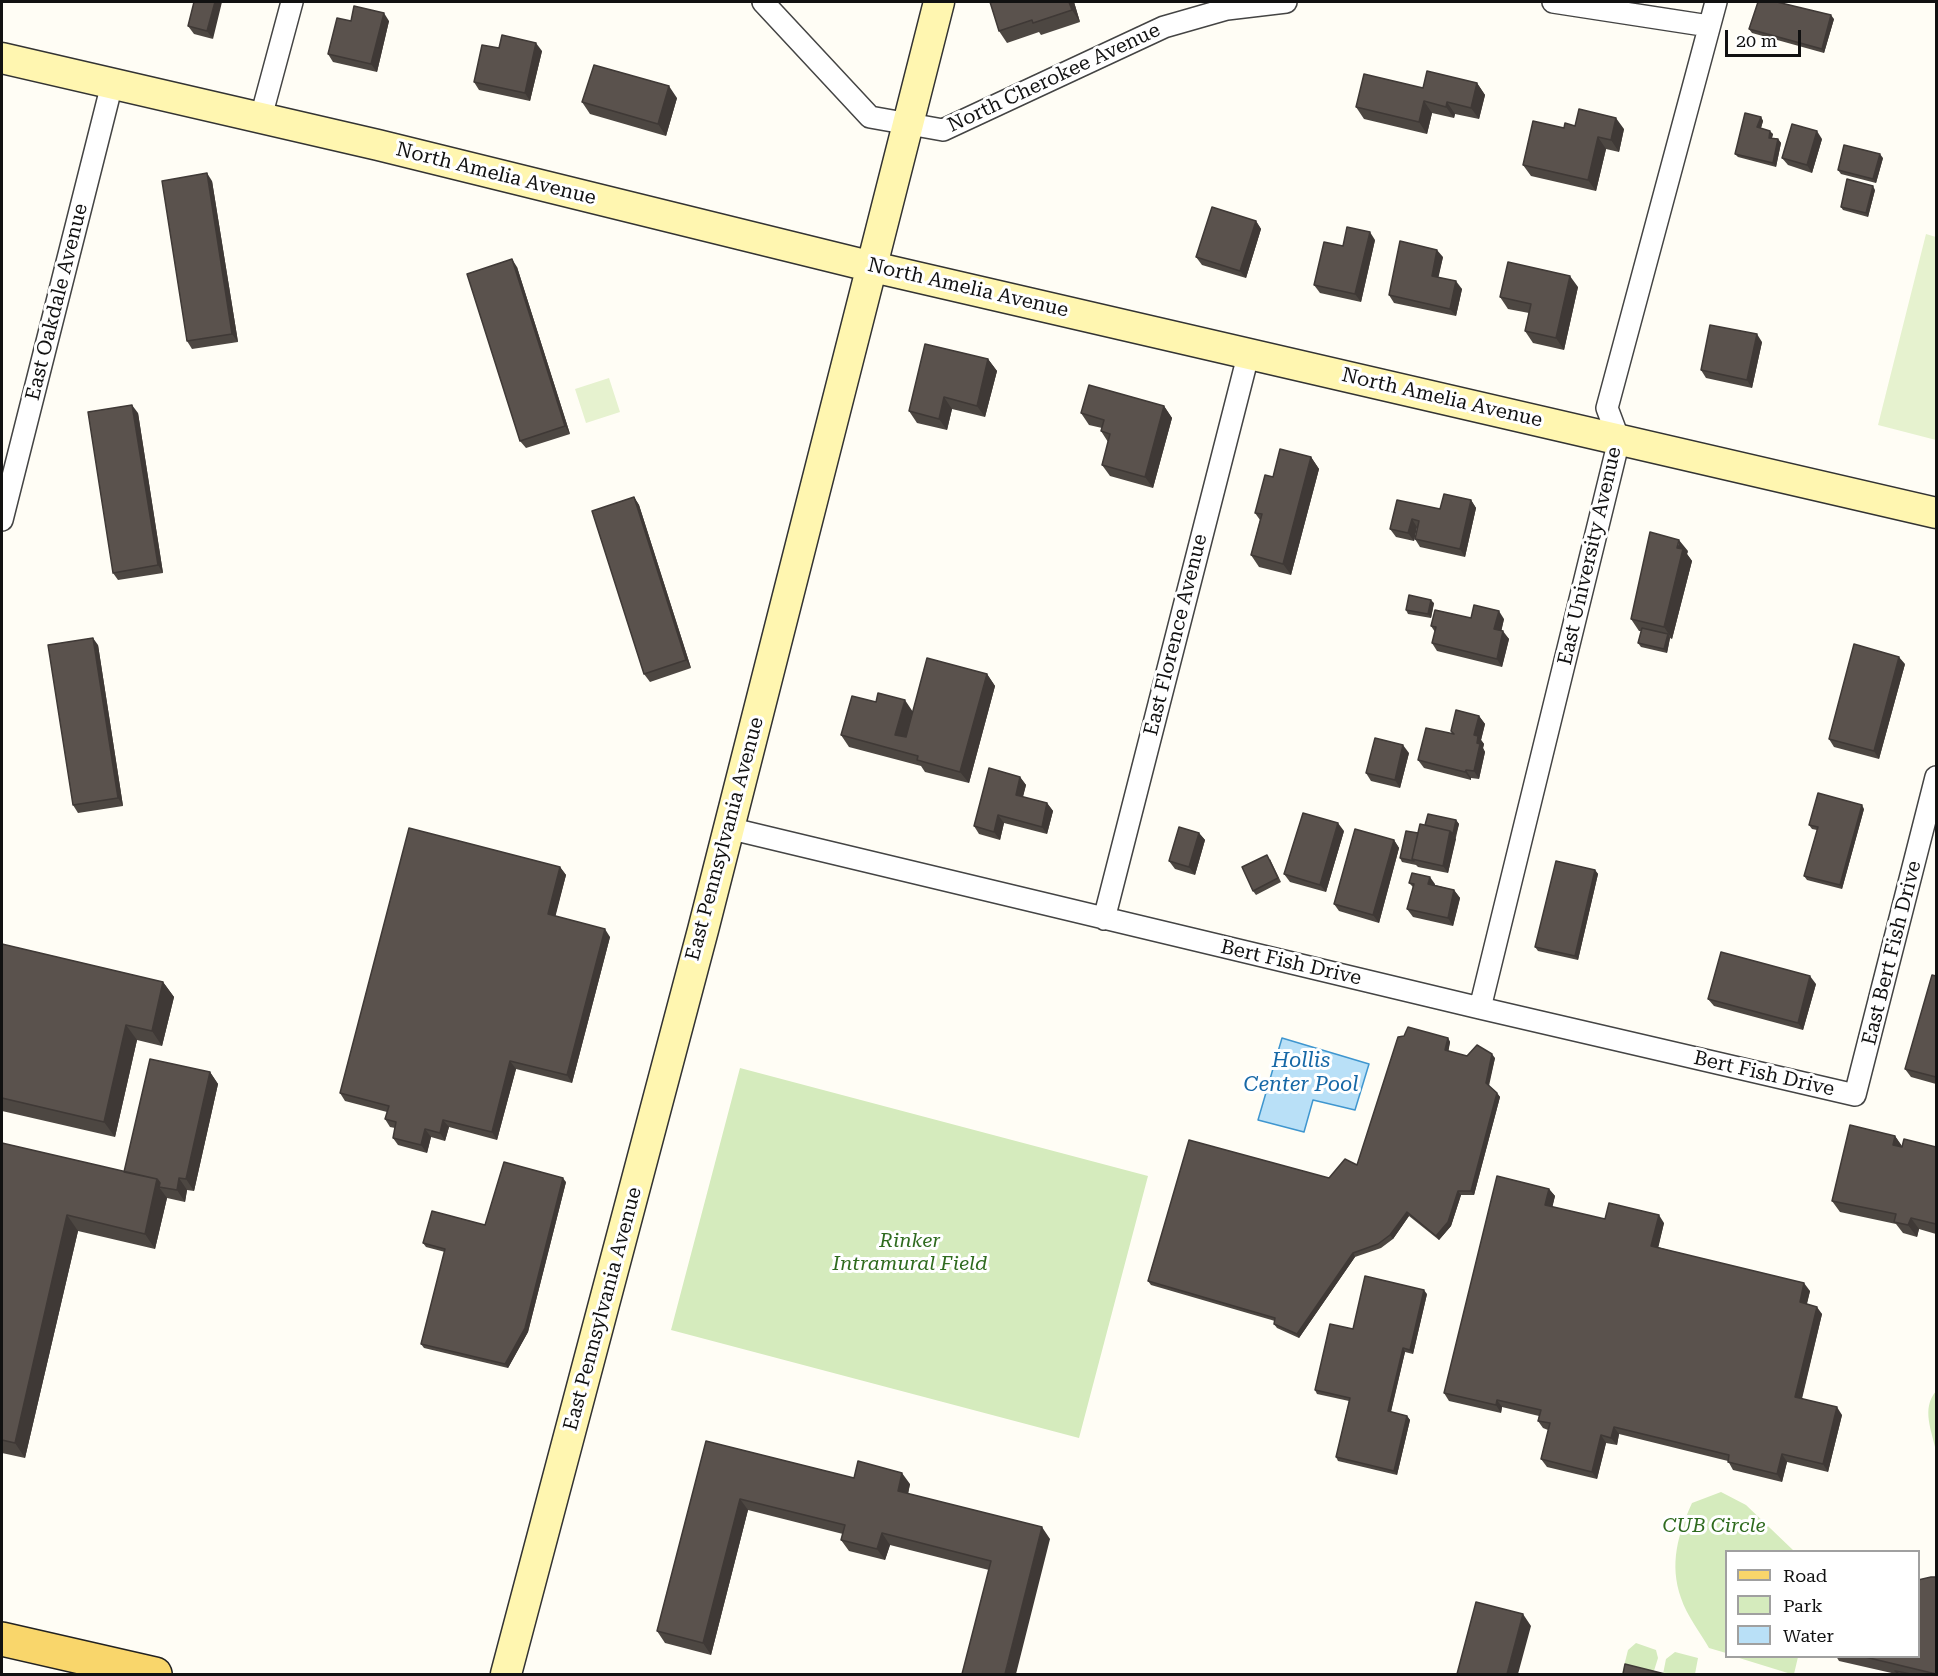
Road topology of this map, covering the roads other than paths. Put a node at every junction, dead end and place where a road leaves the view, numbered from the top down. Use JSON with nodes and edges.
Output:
{"nodes":[{"id":1,"x":292,"y":2,"type":"edge"},
{"id":2,"x":763,"y":2,"type":"edge"},
{"id":3,"x":939,"y":2,"type":"edge"},
{"id":4,"x":1286,"y":2,"type":"edge"},
{"id":5,"x":1553,"y":2,"type":"edge"},
{"id":6,"x":1716,"y":2,"type":"edge"},
{"id":7,"x":1709,"y":26,"type":"junction"},
{"id":8,"x":2,"y":58,"type":"edge"},
{"id":9,"x":112,"y":84,"type":"junction"},
{"id":10,"x":261,"y":117,"type":"junction"},
{"id":11,"x":909,"y":124,"type":"junction"},
{"id":12,"x":873,"y":267,"type":"junction"},
{"id":13,"x":1249,"y":352,"type":"junction"},
{"id":14,"x":1619,"y":440,"type":"junction"},
{"id":15,"x":1936,"y":513,"type":"edge"},
{"id":16,"x":2,"y":520,"type":"edge"},
{"id":17,"x":1936,"y":777,"type":"edge"},
{"id":18,"x":728,"y":828,"type":"junction"},
{"id":19,"x":1104,"y":919,"type":"junction"},
{"id":20,"x":1479,"y":1008,"type":"junction"},
{"id":21,"x":1856,"y":1095,"type":"joint"},
{"id":22,"x":2,"y":1638,"type":"edge"},
{"id":23,"x":155,"y":1674,"type":"edge"},
{"id":24,"x":506,"y":1674,"type":"edge"}],
"edges":[{"from":1,"to":10,"type":"street"},
{"from":2,"to":11,"type":"street","name":"North Cherokee Avenue"},
{"from":3,"to":11,"type":"main road","name":"East Pennsylvania Avenue"},
{"from":4,"to":11,"type":"street","name":"North Cherokee Avenue"},
{"from":5,"to":7,"type":"street"},
{"from":6,"to":7,"type":"street","name":"East University Avenue"},
{"from":7,"to":14,"type":"street","name":"East University Avenue"},
{"from":8,"to":9,"type":"main road","name":"North Amelia Avenue"},
{"from":9,"to":10,"type":"main road","name":"North Amelia Avenue"},
{"from":9,"to":16,"type":"street","name":"East Oakdale Avenue"},
{"from":10,"to":12,"type":"main road","name":"North Amelia Avenue"},
{"from":11,"to":12,"type":"main road","name":"East Pennsylvania Avenue"},
{"from":12,"to":13,"type":"main road","name":"North Amelia Avenue"},
{"from":12,"to":18,"type":"main road","name":"East Pennsylvania Avenue"},
{"from":13,"to":14,"type":"main road","name":"North Amelia Avenue"},
{"from":13,"to":19,"type":"street","name":"East Florence Avenue"},
{"from":14,"to":15,"type":"main road","name":"North Amelia Avenue"},
{"from":14,"to":20,"type":"street","name":"East University Avenue"},
{"from":17,"to":21,"type":"street","name":"East Bert Fish Drive"},
{"from":18,"to":19,"type":"street","name":"Bert Fish Drive"},
{"from":18,"to":24,"type":"main road","name":"East Pennsylvania Avenue"},
{"from":19,"to":20,"type":"street","name":"Bert Fish Drive"},
{"from":20,"to":21,"type":"street","name":"Bert Fish Drive"},
{"from":22,"to":23,"type":"main road"}]}
